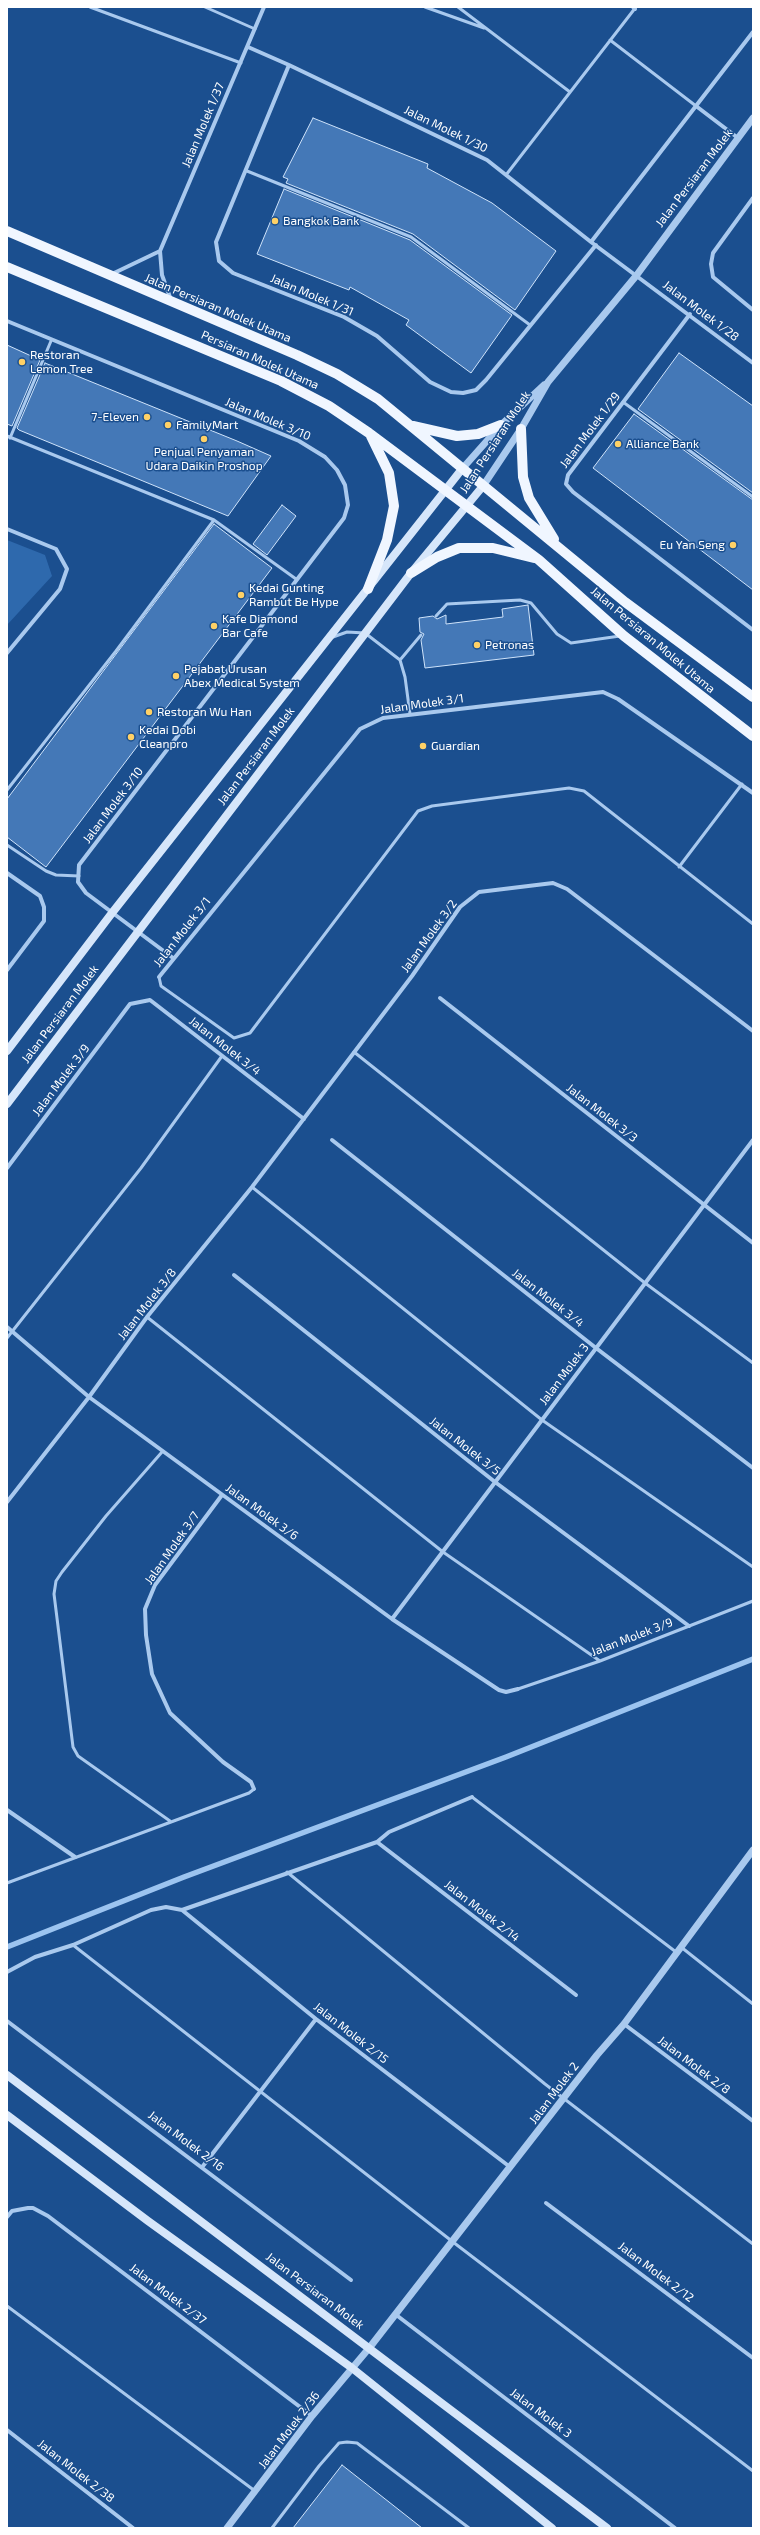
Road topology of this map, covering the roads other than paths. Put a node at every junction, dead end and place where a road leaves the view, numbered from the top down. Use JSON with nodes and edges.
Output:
{"nodes":[{"id":1,"x":90,"y":7,"type":"edge"},
{"id":2,"x":205,"y":7,"type":"edge"},
{"id":3,"x":264,"y":7,"type":"edge"},
{"id":4,"x":425,"y":7,"type":"edge"},
{"id":5,"x":458,"y":7,"type":"edge"},
{"id":6,"x":635,"y":8,"type":"edge"},
{"id":7,"x":255,"y":29,"type":"junction"},
{"id":8,"x":488,"y":30,"type":"junction"},
{"id":9,"x":753,"y":32,"type":"edge"},
{"id":10,"x":610,"y":40,"type":"junction"},
{"id":11,"x":248,"y":47,"type":"junction"},
{"id":12,"x":241,"y":63,"type":"junction"},
{"id":13,"x":290,"y":65,"type":"junction"},
{"id":14,"x":570,"y":92,"type":"junction"},
{"id":15,"x":696,"y":106,"type":"junction"},
{"id":16,"x":753,"y":118,"type":"edge"},
{"id":17,"x":738,"y":138,"type":"junction"},
{"id":18,"x":247,"y":170,"type":"junction"},
{"id":19,"x":506,"y":175,"type":"junction"},
{"id":20,"x":753,"y":198,"type":"edge"},
{"id":21,"x":7,"y":231,"type":"edge"},
{"id":22,"x":591,"y":242,"type":"junction"},
{"id":23,"x":596,"y":245,"type":"junction"},
{"id":24,"x":160,"y":251,"type":"junction"},
{"id":25,"x":7,"y":267,"type":"edge"},
{"id":26,"x":108,"y":276,"type":"junction"},
{"id":27,"x":636,"y":276,"type":"junction"},
{"id":28,"x":172,"y":302,"type":"junction"},
{"id":29,"x":753,"y":310,"type":"edge"},
{"id":30,"x":690,"y":314,"type":"junction"},
{"id":31,"x":7,"y":322,"type":"edge"},
{"id":32,"x":530,"y":325,"type":"junction"},
{"id":33,"x":51,"y":341,"type":"junction"},
{"id":34,"x":753,"y":363,"type":"edge"},
{"id":35,"x":548,"y":382,"type":"junction"},
{"id":36,"x":623,"y":402,"type":"junction"},
{"id":37,"x":410,"y":425,"type":"junction"},
{"id":38,"x":501,"y":425,"type":"junction"},
{"id":39,"x":521,"y":428,"type":"junction"},
{"id":40,"x":369,"y":433,"type":"junction"},
{"id":41,"x":9,"y":437,"type":"edge"},
{"id":42,"x":462,"y":469,"type":"junction"},
{"id":43,"x":484,"y":486,"type":"junction"},
{"id":44,"x":445,"y":490,"type":"junction"},
{"id":45,"x":753,"y":497,"type":"edge"},
{"id":46,"x":466,"y":507,"type":"junction"},
{"id":47,"x":214,"y":520,"type":"junction"},
{"id":48,"x":7,"y":529,"type":"edge"},
{"id":49,"x":559,"y":547,"type":"junction"},
{"id":50,"x":539,"y":560,"type":"junction"},
{"id":51,"x":411,"y":572,"type":"junction"},
{"id":52,"x":296,"y":579,"type":"junction"},
{"id":53,"x":368,"y":589,"type":"junction"},
{"id":54,"x":436,"y":616,"type":"dead end"},
{"id":55,"x":753,"y":630,"type":"edge"},
{"id":56,"x":365,"y":634,"type":"junction"},
{"id":57,"x":421,"y":635,"type":"dead end"},
{"id":58,"x":624,"y":636,"type":"junction"},
{"id":59,"x":328,"y":639,"type":"junction"},
{"id":60,"x":7,"y":653,"type":"edge"},
{"id":61,"x":400,"y":660,"type":"junction"},
{"id":62,"x":753,"y":697,"type":"edge"},
{"id":63,"x":410,"y":714,"type":"junction"},
{"id":64,"x":753,"y":736,"type":"edge"},
{"id":65,"x":742,"y":784,"type":"junction"},
{"id":66,"x":7,"y":790,"type":"edge"},
{"id":67,"x":753,"y":793,"type":"edge"},
{"id":68,"x":7,"y":845,"type":"edge"},
{"id":69,"x":679,"y":867,"type":"junction"},
{"id":70,"x":7,"y":872,"type":"edge"},
{"id":71,"x":79,"y":876,"type":"junction"},
{"id":72,"x":112,"y":913,"type":"junction"},
{"id":73,"x":753,"y":924,"type":"edge"},
{"id":74,"x":137,"y":933,"type":"junction"},
{"id":75,"x":173,"y":958,"type":"junction"},
{"id":76,"x":7,"y":970,"type":"edge"},
{"id":77,"x":159,"y":977,"type":"joint"},
{"id":78,"x":440,"y":998,"type":"dead end"},
{"id":79,"x":130,"y":1004,"type":"joint"},
{"id":80,"x":753,"y":1031,"type":"edge"},
{"id":81,"x":7,"y":1051,"type":"edge"},
{"id":82,"x":354,"y":1052,"type":"junction"},
{"id":83,"x":222,"y":1056,"type":"junction"},
{"id":84,"x":7,"y":1104,"type":"edge"},
{"id":85,"x":304,"y":1119,"type":"junction"},
{"id":86,"x":332,"y":1140,"type":"dead end"},
{"id":87,"x":752,"y":1143,"type":"edge"},
{"id":88,"x":7,"y":1168,"type":"edge"},
{"id":89,"x":252,"y":1186,"type":"junction"},
{"id":90,"x":703,"y":1206,"type":"junction"},
{"id":91,"x":753,"y":1243,"type":"edge"},
{"id":92,"x":234,"y":1275,"type":"dead end"},
{"id":93,"x":645,"y":1283,"type":"junction"},
{"id":94,"x":147,"y":1317,"type":"junction"},
{"id":95,"x":7,"y":1327,"type":"edge"},
{"id":96,"x":12,"y":1331,"type":"junction"},
{"id":97,"x":7,"y":1338,"type":"edge"},
{"id":98,"x":596,"y":1348,"type":"junction"},
{"id":99,"x":753,"y":1363,"type":"edge"},
{"id":100,"x":90,"y":1397,"type":"junction"},
{"id":101,"x":542,"y":1420,"type":"junction"},
{"id":102,"x":162,"y":1452,"type":"junction"},
{"id":103,"x":753,"y":1468,"type":"edge"},
{"id":104,"x":495,"y":1482,"type":"junction"},
{"id":105,"x":222,"y":1495,"type":"junction"},
{"id":106,"x":7,"y":1502,"type":"edge"},
{"id":107,"x":443,"y":1552,"type":"junction"},
{"id":108,"x":753,"y":1567,"type":"edge"},
{"id":109,"x":753,"y":1601,"type":"edge"},
{"id":110,"x":392,"y":1620,"type":"junction"},
{"id":111,"x":689,"y":1626,"type":"junction"},
{"id":112,"x":600,"y":1661,"type":"junction"},
{"id":113,"x":518,"y":1689,"type":"joint"},
{"id":114,"x":254,"y":1789,"type":"joint"},
{"id":115,"x":472,"y":1797,"type":"joint"},
{"id":116,"x":7,"y":1810,"type":"edge"},
{"id":117,"x":170,"y":1821,"type":"junction"},
{"id":118,"x":377,"y":1842,"type":"junction"},
{"id":119,"x":753,"y":1850,"type":"edge"},
{"id":120,"x":75,"y":1857,"type":"junction"},
{"id":121,"x":287,"y":1872,"type":"junction"},
{"id":122,"x":7,"y":1883,"type":"edge"},
{"id":123,"x":182,"y":1910,"type":"junction"},
{"id":124,"x":73,"y":1945,"type":"junction"},
{"id":125,"x":679,"y":1949,"type":"junction"},
{"id":126,"x":7,"y":1972,"type":"edge"},
{"id":127,"x":576,"y":1995,"type":"dead end"},
{"id":128,"x":753,"y":2004,"type":"edge"},
{"id":129,"x":316,"y":2018,"type":"junction"},
{"id":130,"x":7,"y":2021,"type":"edge"},
{"id":131,"x":624,"y":2024,"type":"junction"},
{"id":132,"x":7,"y":2075,"type":"edge"},
{"id":133,"x":261,"y":2091,"type":"junction"},
{"id":134,"x":563,"y":2098,"type":"junction"},
{"id":135,"x":7,"y":2115,"type":"edge"},
{"id":136,"x":753,"y":2121,"type":"edge"},
{"id":137,"x":203,"y":2166,"type":"junction"},
{"id":138,"x":510,"y":2168,"type":"junction"},
{"id":139,"x":546,"y":2203,"type":"dead end"},
{"id":140,"x":7,"y":2217,"type":"edge"},
{"id":141,"x":453,"y":2242,"type":"junction"},
{"id":142,"x":753,"y":2244,"type":"edge"},
{"id":143,"x":351,"y":2280,"type":"dead end"},
{"id":144,"x":7,"y":2306,"type":"edge"},
{"id":145,"x":395,"y":2314,"type":"junction"},
{"id":146,"x":370,"y":2347,"type":"junction"},
{"id":147,"x":753,"y":2358,"type":"edge"},
{"id":148,"x":352,"y":2368,"type":"junction"},
{"id":149,"x":312,"y":2416,"type":"junction"},
{"id":150,"x":7,"y":2430,"type":"edge"},
{"id":151,"x":753,"y":2471,"type":"edge"},
{"id":152,"x":256,"y":2492,"type":"junction"},
{"id":153,"x":133,"y":2528,"type":"edge"},
{"id":154,"x":227,"y":2528,"type":"edge"},
{"id":155,"x":272,"y":2528,"type":"edge"},
{"id":156,"x":469,"y":2528,"type":"edge"},
{"id":157,"x":552,"y":2528,"type":"edge"},
{"id":158,"x":607,"y":2528,"type":"edge"},
{"id":159,"x":675,"y":2528,"type":"edge"}],
"edges":[{"from":1,"to":12,"type":"lane"},
{"from":2,"to":7,"type":"lane"},
{"from":3,"to":7,"type":"street","name":"Jalan Molek 1/37"},
{"from":4,"to":8,"type":"lane"},
{"from":5,"to":8,"type":"lane"},
{"from":6,"to":10,"type":"lane"},
{"from":7,"to":11,"type":"street","name":"Jalan Molek 1/37"},
{"from":8,"to":14,"type":"lane"},
{"from":9,"to":15,"type":"street"},
{"from":10,"to":14,"type":"lane"},
{"from":10,"to":15,"type":"lane"},
{"from":11,"to":12,"type":"street","name":"Jalan Molek 1/37"},
{"from":11,"to":13,"type":"street","name":"Jalan Molek 1/30"},
{"from":12,"to":24,"type":"street","name":"Jalan Molek 1/37"},
{"from":13,"to":18,"type":"street","name":"Jalan Molek 1/31"},
{"from":13,"to":19,"type":"street","name":"Jalan Molek 1/30"},
{"from":14,"to":19,"type":"lane"},
{"from":15,"to":17,"type":"street"},
{"from":15,"to":22,"type":"street"},
{"from":16,"to":17,"type":"street","name":"Jalan Persiaran Molek"},
{"from":17,"to":27,"type":"street","name":"Jalan Persiaran Molek"},
{"from":18,"to":32,"type":"lane"},
{"from":18,"to":32,"type":"street","name":"Jalan Molek 1/31"},
{"from":19,"to":22,"type":"street","name":"Jalan Molek 1/30"},
{"from":20,"to":29,"type":"street"},
{"from":21,"to":26,"type":"main road","name":"Jalan Persiaran Molek Utama"},
{"from":22,"to":23,"type":"street","name":"Jalan Molek 1/30"},
{"from":23,"to":27,"type":"street","name":"Jalan Molek 1/30"},
{"from":23,"to":32,"type":"street","name":"Jalan Molek 1/31"},
{"from":24,"to":26,"type":"street"},
{"from":24,"to":28,"type":"street","name":"Jalan Molek 1/37"},
{"from":25,"to":40,"type":"main road","name":"Persiaran Molek Utama"},
{"from":26,"to":28,"type":"main road","name":"Jalan Persiaran Molek Utama"},
{"from":27,"to":30,"type":"street","name":"Jalan Molek 1/28"},
{"from":27,"to":35,"type":"street","name":"Jalan Persiaran Molek"},
{"from":28,"to":37,"type":"main road","name":"Jalan Persiaran Molek Utama"},
{"from":30,"to":34,"type":"street","name":"Jalan Molek 1/28"},
{"from":30,"to":36,"type":"street","name":"Jalan Molek 1/29"},
{"from":31,"to":33,"type":"street","name":"Jalan Molek 3/10"},
{"from":33,"to":41,"type":"lane"},
{"from":33,"to":52,"type":"street","name":"Jalan Molek 3/10"},
{"from":35,"to":38,"type":"street","name":"Jalan Persiaran Molek"},
{"from":35,"to":39,"type":"street","name":"Jalan Persiaran Molek"},
{"from":36,"to":45,"type":"lane"},
{"from":36,"to":55,"type":"street","name":"Jalan Molek 1/29"},
{"from":37,"to":38,"type":"main road"},
{"from":37,"to":42,"type":"main road"},
{"from":38,"to":42,"type":"street","name":"Jalan Persiaran Molek"},
{"from":39,"to":43,"type":"street","name":"Jalan Persiaran Molek"},
{"from":39,"to":49,"type":"main road"},
{"from":40,"to":44,"type":"main road","name":"Persiaran Molek Utama"},
{"from":40,"to":53,"type":"main road"},
{"from":41,"to":47,"type":"lane"},
{"from":42,"to":43,"type":"main road"},
{"from":42,"to":44,"type":"main road","name":"Jalan Persiaran Molek"},
{"from":43,"to":46,"type":"main road","name":"Jalan Persiaran Molek"},
{"from":43,"to":49,"type":"main road"},
{"from":44,"to":46,"type":"main road","name":"Persiaran Molek Utama"},
{"from":44,"to":53,"type":"main road","name":"Jalan Persiaran Molek"},
{"from":46,"to":50,"type":"main road","name":"Persiaran Molek Utama"},
{"from":46,"to":51,"type":"main road","name":"Jalan Persiaran Molek"},
{"from":47,"to":52,"type":"lane"},
{"from":47,"to":66,"type":"lane"},
{"from":48,"to":60,"type":"street"},
{"from":49,"to":62,"type":"main road","name":"Jalan Persiaran Molek Utama"},
{"from":50,"to":51,"type":"main road"},
{"from":50,"to":58,"type":"main road","name":"Jalan Persiaran Molek Utama"},
{"from":51,"to":56,"type":"main road","name":"Jalan Persiaran Molek"},
{"from":52,"to":71,"type":"street","name":"Jalan Molek 3/10"},
{"from":53,"to":59,"type":"main road","name":"Jalan Persiaran Molek"},
{"from":54,"to":58,"type":"lane"},
{"from":56,"to":59,"type":"lane"},
{"from":56,"to":61,"type":"lane"},
{"from":56,"to":74,"type":"main road","name":"Jalan Persiaran Molek"},
{"from":57,"to":61,"type":"lane"},
{"from":58,"to":64,"type":"main road","name":"Jalan Persiaran Molek Utama"},
{"from":59,"to":72,"type":"main road","name":"Jalan Persiaran Molek"},
{"from":61,"to":63,"type":"lane"},
{"from":63,"to":65,"type":"street","name":"Jalan Molek 3/1"},
{"from":63,"to":75,"type":"street","name":"Jalan Molek 3/1"},
{"from":65,"to":67,"type":"street","name":"Jalan Molek 3/1"},
{"from":65,"to":69,"type":"lane"},
{"from":68,"to":71,"type":"lane"},
{"from":69,"to":73,"type":"lane"},
{"from":69,"to":77,"type":"lane"},
{"from":70,"to":76,"type":"street"},
{"from":71,"to":72,"type":"street"},
{"from":72,"to":74,"type":"street"},
{"from":72,"to":81,"type":"main road","name":"Jalan Persiaran Molek"},
{"from":74,"to":75,"type":"street"},
{"from":74,"to":84,"type":"main road","name":"Jalan Persiaran Molek"},
{"from":75,"to":77,"type":"street","name":"Jalan Molek 3/1"},
{"from":78,"to":90,"type":"street","name":"Jalan Molek 3/3"},
{"from":79,"to":83,"type":"street","name":"Jalan Molek 3/4"},
{"from":79,"to":88,"type":"street","name":"Jalan Molek 3/9"},
{"from":80,"to":82,"type":"street","name":"Jalan Molek 3/2"},
{"from":82,"to":85,"type":"street","name":"Jalan Molek 3/2"},
{"from":82,"to":93,"type":"lane"},
{"from":83,"to":85,"type":"street","name":"Jalan Molek 3/4"},
{"from":83,"to":96,"type":"lane"},
{"from":85,"to":89,"type":"street","name":"Jalan Molek 3/8"},
{"from":86,"to":98,"type":"street","name":"Jalan Molek 3/4"},
{"from":87,"to":90,"type":"street","name":"Jalan Molek 3"},
{"from":89,"to":94,"type":"street","name":"Jalan Molek 3/8"},
{"from":89,"to":101,"type":"lane"},
{"from":90,"to":91,"type":"street","name":"Jalan Molek 3/3"},
{"from":90,"to":93,"type":"street","name":"Jalan Molek 3"},
{"from":92,"to":104,"type":"street","name":"Jalan Molek 3/5"},
{"from":93,"to":98,"type":"street","name":"Jalan Molek 3"},
{"from":93,"to":99,"type":"lane"},
{"from":94,"to":100,"type":"street","name":"Jalan Molek 3/8"},
{"from":94,"to":107,"type":"lane"},
{"from":95,"to":96,"type":"street","name":"Jalan Molek 3/6"},
{"from":96,"to":97,"type":"lane"},
{"from":96,"to":100,"type":"street","name":"Jalan Molek 3/6"},
{"from":98,"to":101,"type":"street","name":"Jalan Molek 3"},
{"from":98,"to":103,"type":"street","name":"Jalan Molek 3/4"},
{"from":100,"to":102,"type":"street","name":"Jalan Molek 3/6"},
{"from":100,"to":106,"type":"street","name":"Jalan Molek 3/8"},
{"from":101,"to":104,"type":"street","name":"Jalan Molek 3"},
{"from":101,"to":108,"type":"lane"},
{"from":102,"to":105,"type":"street","name":"Jalan Molek 3/6"},
{"from":102,"to":117,"type":"lane"},
{"from":104,"to":107,"type":"street","name":"Jalan Molek 3"},
{"from":104,"to":111,"type":"street","name":"Jalan Molek 3/5"},
{"from":105,"to":110,"type":"street","name":"Jalan Molek 3/6"},
{"from":105,"to":114,"type":"street","name":"Jalan Molek 3/7"},
{"from":107,"to":110,"type":"street","name":"Jalan Molek 3"},
{"from":107,"to":112,"type":"lane"},
{"from":109,"to":111,"type":"lane","name":"Jalan Molek 3/9"},
{"from":110,"to":113,"type":"street","name":"Jalan Molek 3/6"},
{"from":111,"to":112,"type":"lane","name":"Jalan Molek 3/9"},
{"from":112,"to":113,"type":"lane","name":"Jalan Molek 3/9"},
{"from":114,"to":117,"type":"lane"},
{"from":115,"to":118,"type":"street"},
{"from":115,"to":125,"type":"lane"},
{"from":116,"to":120,"type":"street"},
{"from":117,"to":120,"type":"lane"},
{"from":118,"to":121,"type":"street"},
{"from":118,"to":127,"type":"street","name":"Jalan Molek 2/14"},
{"from":119,"to":125,"type":"street","name":"Jalan Molek 2"},
{"from":120,"to":122,"type":"lane"},
{"from":121,"to":123,"type":"street"},
{"from":121,"to":134,"type":"lane"},
{"from":123,"to":124,"type":"street"},
{"from":123,"to":129,"type":"street","name":"Jalan Molek 2/15"},
{"from":124,"to":126,"type":"street"},
{"from":124,"to":133,"type":"lane"},
{"from":125,"to":128,"type":"lane"},
{"from":125,"to":131,"type":"street","name":"Jalan Molek 2"},
{"from":129,"to":133,"type":"street"},
{"from":129,"to":138,"type":"street","name":"Jalan Molek 2/15"},
{"from":130,"to":137,"type":"street","name":"Jalan Molek 2/16"},
{"from":131,"to":134,"type":"street","name":"Jalan Molek 2"},
{"from":131,"to":136,"type":"street","name":"Jalan Molek 2/8"},
{"from":132,"to":146,"type":"main road","name":"Jalan Persiaran Molek"},
{"from":133,"to":137,"type":"street"},
{"from":133,"to":141,"type":"lane"},
{"from":134,"to":138,"type":"street","name":"Jalan Molek 2"},
{"from":134,"to":142,"type":"lane"},
{"from":135,"to":148,"type":"main road"},
{"from":137,"to":143,"type":"street","name":"Jalan Molek 2/16"},
{"from":138,"to":141,"type":"street","name":"Jalan Molek 2"},
{"from":139,"to":147,"type":"street","name":"Jalan Molek 2/12"},
{"from":140,"to":149,"type":"street","name":"Jalan Molek 2/37"},
{"from":141,"to":145,"type":"street","name":"Jalan Molek 2"},
{"from":141,"to":151,"type":"lane"},
{"from":144,"to":152,"type":"lane"},
{"from":145,"to":146,"type":"street","name":"Jalan Molek 2"},
{"from":145,"to":159,"type":"street","name":"Jalan Molek 3"},
{"from":146,"to":148,"type":"street","name":"Jalan Molek 2/36"},
{"from":146,"to":158,"type":"main road","name":"Jalan Persiaran Molek"},
{"from":148,"to":149,"type":"street","name":"Jalan Molek 2/36"},
{"from":148,"to":157,"type":"main road"},
{"from":149,"to":152,"type":"street","name":"Jalan Molek 2/36"},
{"from":150,"to":153,"type":"street","name":"Jalan Molek 2/38"},
{"from":152,"to":154,"type":"street","name":"Jalan Molek 2/36"},
{"from":155,"to":156,"type":"lane"}]}
